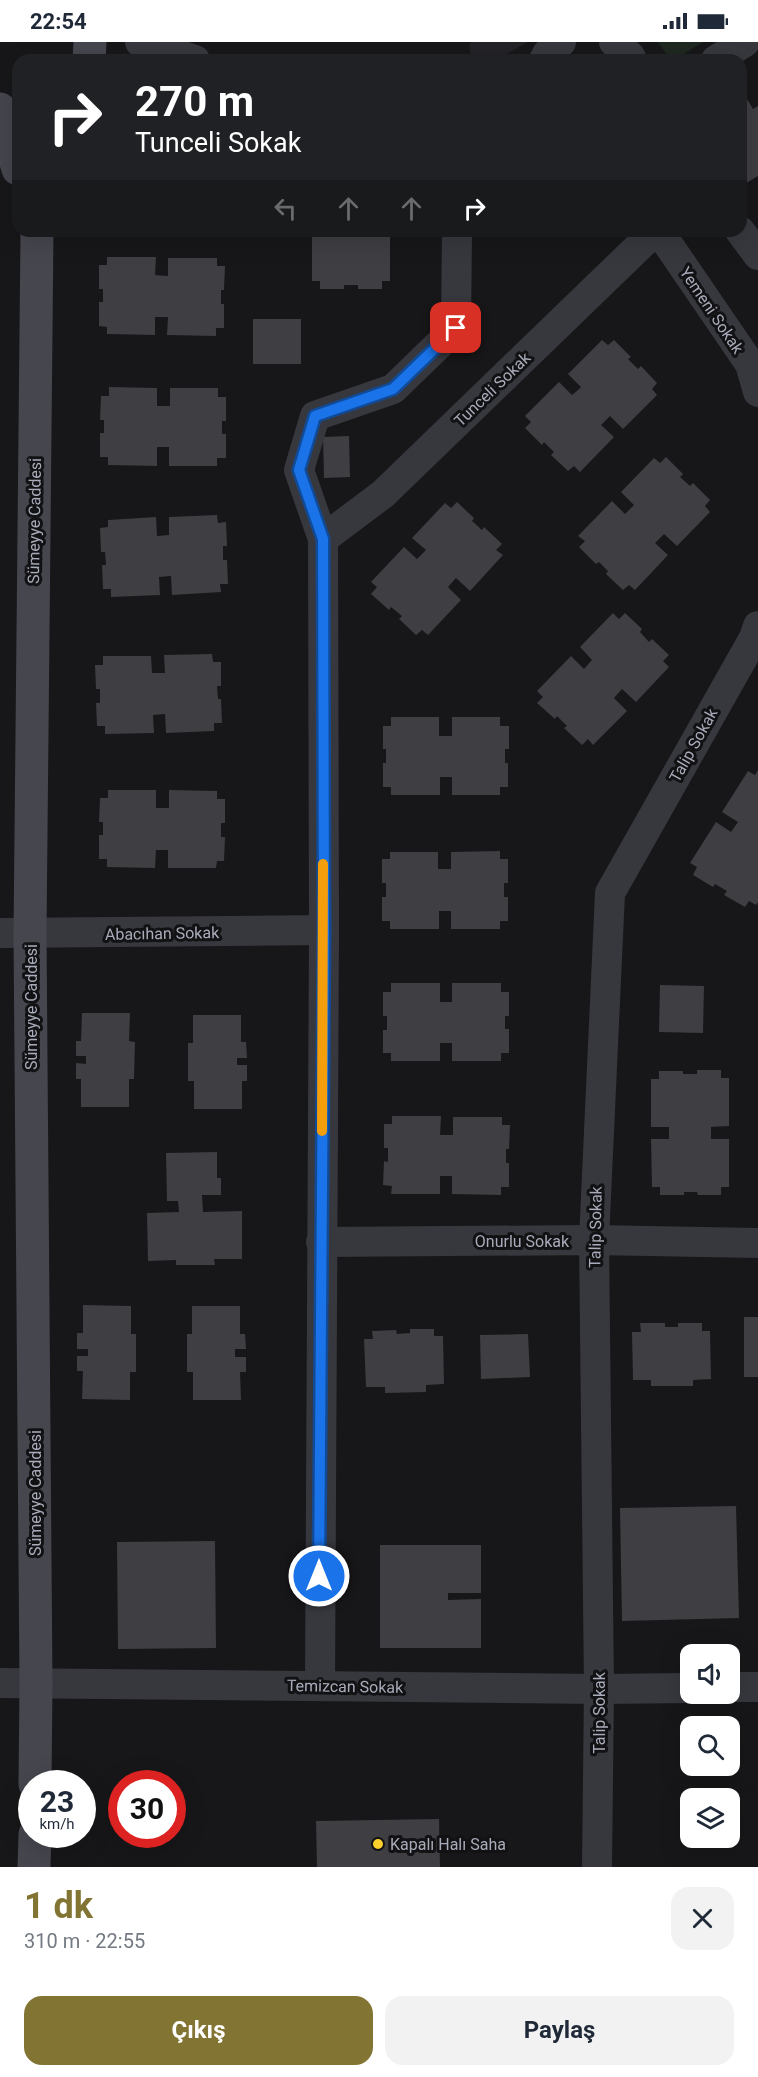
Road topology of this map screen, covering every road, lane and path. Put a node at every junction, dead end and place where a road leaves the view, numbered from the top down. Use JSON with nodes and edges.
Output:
{"nodes":[{"id":1,"x":140,"y":42,"type":"edge"},
{"id":2,"x":561,"y":42,"type":"edge"},
{"id":3,"x":614,"y":42,"type":"edge"},
{"id":4,"x":745,"y":42,"type":"edge"},
{"id":5,"x":177,"y":54,"type":"edge"},
{"id":6,"x":547,"y":54,"type":"edge"},
{"id":7,"x":628,"y":54,"type":"edge"},
{"id":8,"x":726,"y":54,"type":"edge"},
{"id":9,"x":0,"y":109,"type":"edge"},
{"id":10,"x":12,"y":149,"type":"edge"},
{"id":11,"x":37,"y":237,"type":"edge"},
{"id":12,"x":457,"y":237,"type":"edge"},
{"id":13,"x":651,"y":237,"type":"edge"},
{"id":14,"x":661,"y":237,"type":"edge"},
{"id":15,"x":744,"y":237,"type":"edge"},
{"id":16,"x":758,"y":255,"type":"edge"},
{"id":17,"x":755,"y":375,"type":"edge"},
{"id":18,"x":323,"y":539,"type":"junction"},
{"id":19,"x":758,"y":626,"type":"edge"},
{"id":20,"x":324,"y":930,"type":"junction"},
{"id":21,"x":15,"y":934,"type":"edge"},
{"id":22,"x":594,"y":1240,"type":"junction"},
{"id":23,"x":321,"y":1242,"type":"junction"},
{"id":24,"x":758,"y":1243,"type":"edge"},
{"id":25,"x":0,"y":1683,"type":"edge"},
{"id":26,"x":36,"y":1684,"type":"junction"},
{"id":27,"x":320,"y":1685,"type":"junction"},
{"id":28,"x":758,"y":1687,"type":"edge"},
{"id":29,"x":680,"y":1688,"type":"edge"},
{"id":30,"x":740,"y":1688,"type":"edge"},
{"id":31,"x":599,"y":1689,"type":"junction"},
{"id":32,"x":35,"y":1770,"type":"edge"},
{"id":33,"x":35,"y":1848,"type":"edge"},
{"id":34,"x":34,"y":1867,"type":"edge"},
{"id":35,"x":597,"y":1867,"type":"edge"}],
"edges":[{"from":1,"to":5,"type":"street"},
{"from":2,"to":6,"type":"street"},
{"from":3,"to":7,"type":"street"},
{"from":4,"to":8,"type":"street"},
{"from":9,"to":10,"type":"street"},
{"from":11,"to":21,"type":"street","name":"Sümeyye Caddesi"},
{"from":12,"to":18,"type":"street"},
{"from":13,"to":18,"type":"street","name":"Tunceli Sokak"},
{"from":14,"to":17,"type":"street","name":"Yemeni Sokak"},
{"from":15,"to":16,"type":"street"},
{"from":18,"to":20,"type":"street"},
{"from":19,"to":22,"type":"street","name":"Talip Sokak"},
{"from":20,"to":21,"type":"street","name":"Abacıhan Sokak"},
{"from":20,"to":23,"type":"street"},
{"from":21,"to":26,"type":"street","name":"Sümeyye Caddesi"},
{"from":22,"to":23,"type":"street","name":"Onurlu Sokak"},
{"from":22,"to":24,"type":"street","name":"Onurlu Sokak"},
{"from":22,"to":31,"type":"street","name":"Talip Sokak"},
{"from":23,"to":27,"type":"street"},
{"from":25,"to":26,"type":"street","name":"Temizcan Sokak"},
{"from":26,"to":27,"type":"street","name":"Temizcan Sokak"},
{"from":26,"to":32,"type":"street","name":"Sümeyye Caddesi"},
{"from":27,"to":31,"type":"street","name":"Temizcan Sokak"},
{"from":28,"to":30,"type":"street"},
{"from":29,"to":31,"type":"street","name":"Temizcan Sokak"},
{"from":31,"to":35,"type":"street","name":"Talip Sokak"},
{"from":33,"to":34,"type":"street"}]}
